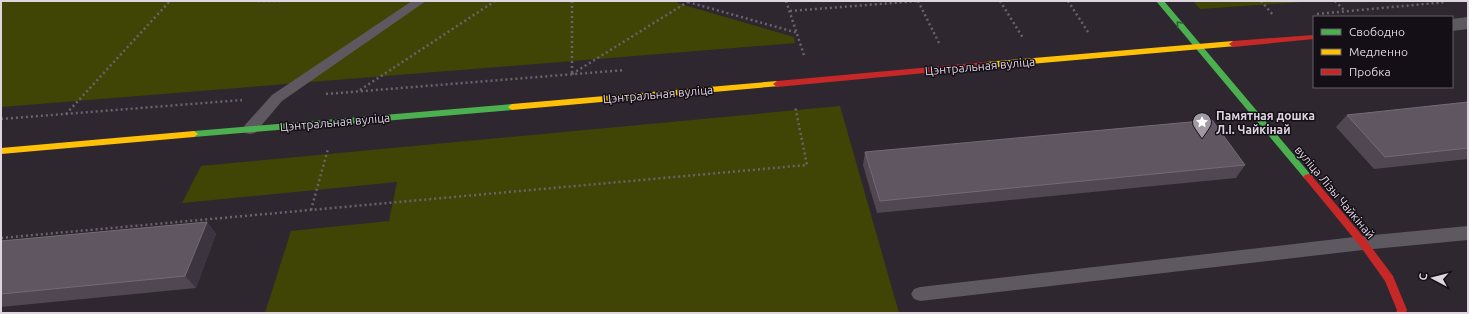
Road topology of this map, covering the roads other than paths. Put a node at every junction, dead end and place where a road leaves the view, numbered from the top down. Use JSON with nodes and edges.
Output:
{"nodes":[{"id":1,"x":420,"y":1,"type":"edge"},
{"id":2,"x":1160,"y":1,"type":"edge"},
{"id":3,"x":1468,"y":23,"type":"edge"},
{"id":4,"x":1453,"y":25,"type":"edge"},
{"id":5,"x":1313,"y":37,"type":"edge"},
{"id":6,"x":1198,"y":47,"type":"junction"},
{"id":7,"x":250,"y":129,"type":"junction"},
{"id":8,"x":1,"y":151,"type":"edge"},
{"id":9,"x":1468,"y":233,"type":"edge"},
{"id":10,"x":1363,"y":243,"type":"junction"},
{"id":11,"x":920,"y":294,"type":"dead end"},
{"id":12,"x":1404,"y":312,"type":"edge"}],
"edges":[{"from":1,"to":7,"type":"lane"},
{"from":6,"to":2,"type":"street","name":"вуліца Лізы Чайкінай","one_way":true},
{"from":3,"to":4,"type":"street"},
{"from":5,"to":6,"type":"street","name":"Цэнтральная вуліца"},
{"from":6,"to":7,"type":"street","name":"Цэнтральная вуліца"},
{"from":6,"to":10,"type":"street","name":"вуліца Лізы Чайкінай"},
{"from":7,"to":8,"type":"street","name":"Цэнтральная вуліца"},
{"from":9,"to":10,"type":"lane"},
{"from":10,"to":11,"type":"lane"},
{"from":10,"to":12,"type":"street","name":"вуліца Лізы Чайкінай"}]}
